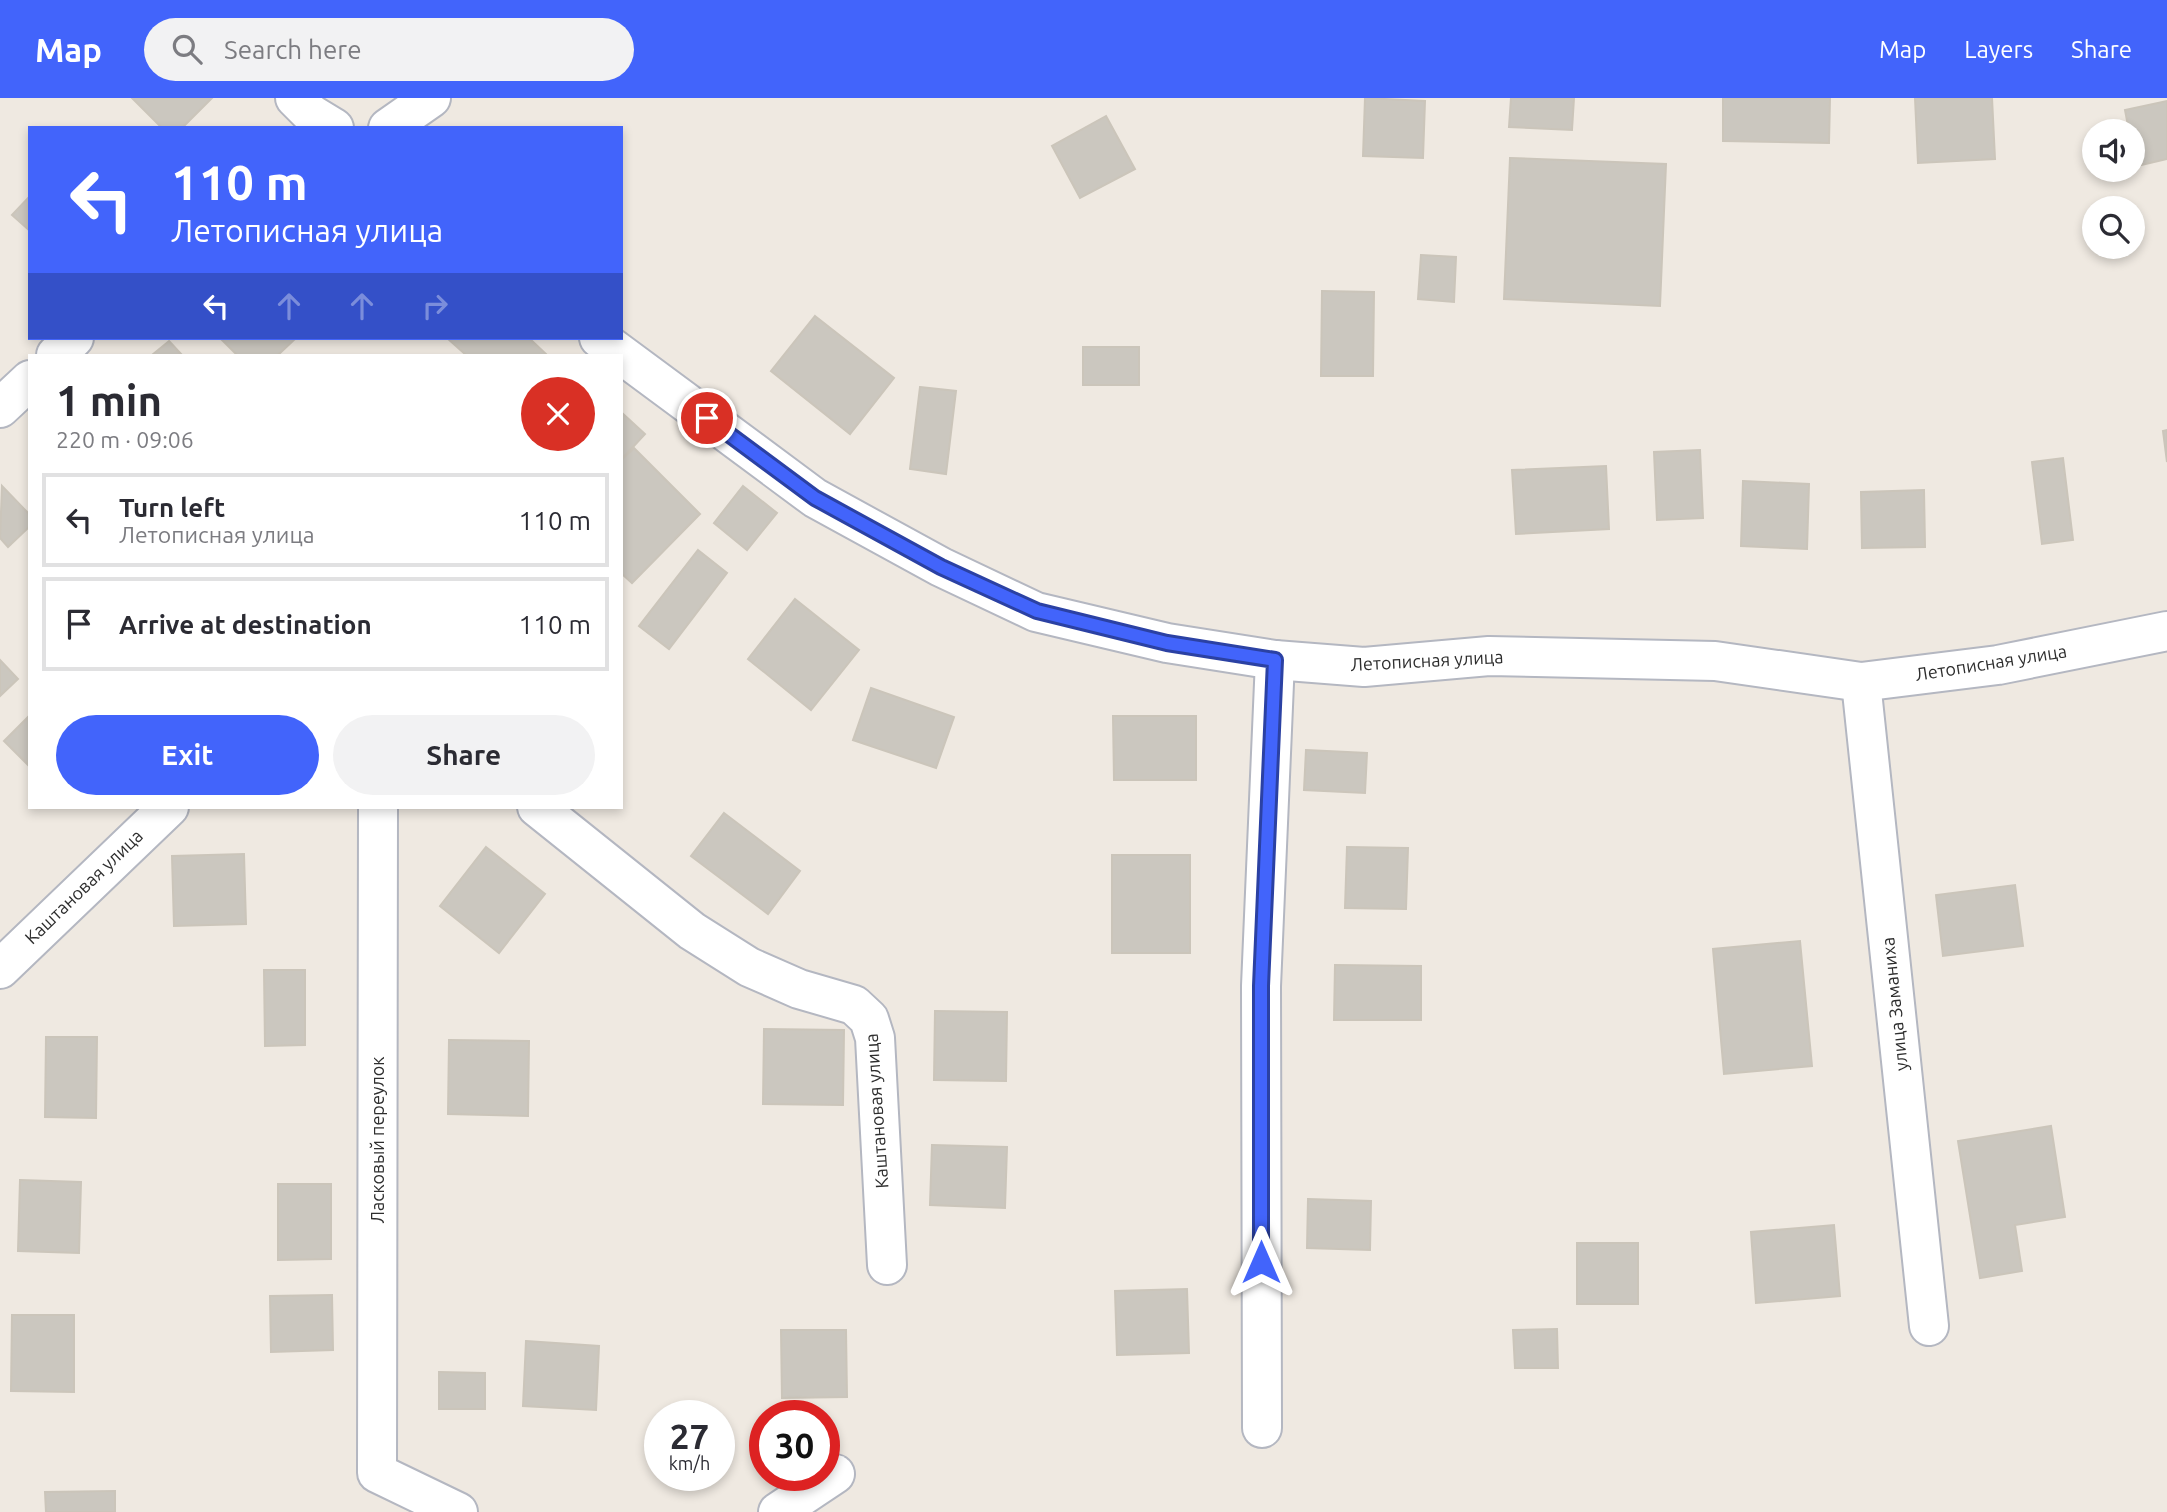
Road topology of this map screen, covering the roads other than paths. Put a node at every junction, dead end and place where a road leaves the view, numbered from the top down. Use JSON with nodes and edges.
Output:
{"nodes":[{"id":1,"x":431,"y":98,"type":"edge"},
{"id":2,"x":391,"y":126,"type":"edge"},
{"id":3,"x":72,"y":340,"type":"edge"},
{"id":4,"x":597,"y":340,"type":"edge"},
{"id":5,"x":602,"y":340,"type":"edge"},
{"id":6,"x":57,"y":354,"type":"edge"},
{"id":7,"x":586,"y":354,"type":"edge"},
{"id":8,"x":621,"y":354,"type":"edge"},
{"id":9,"x":623,"y":356,"type":"edge"},
{"id":10,"x":28,"y":382,"type":"edge"},
{"id":11,"x":0,"y":408,"type":"edge"},
{"id":12,"x":2167,"y":631,"type":"edge"},
{"id":13,"x":1275,"y":660,"type":"junction"},
{"id":14,"x":1861,"y":682,"type":"junction"},
{"id":15,"x":167,"y":809,"type":"edge"},
{"id":16,"x":378,"y":809,"type":"edge"},
{"id":17,"x":540,"y":809,"type":"edge"},
{"id":18,"x":0,"y":969,"type":"edge"},
{"id":19,"x":887,"y":1265,"type":"dead end"},
{"id":20,"x":1929,"y":1326,"type":"dead end"},
{"id":21,"x":1262,"y":1428,"type":"dead end"},
{"id":22,"x":810,"y":1491,"type":"edge"},
{"id":23,"x":458,"y":1512,"type":"edge"},
{"id":24,"x":778,"y":1512,"type":"edge"}],
"edges":[{"from":1,"to":2,"type":"street"},
{"from":3,"to":6,"type":"street"},
{"from":4,"to":7,"type":"street"},
{"from":5,"to":8,"type":"street","name":"Летописная улица"},
{"from":9,"to":13,"type":"street","name":"Летописная улица"},
{"from":10,"to":11,"type":"street"},
{"from":12,"to":14,"type":"street","name":"Летописная улица"},
{"from":13,"to":14,"type":"street","name":"Летописная улица"},
{"from":13,"to":21,"type":"street"},
{"from":14,"to":20,"type":"street","name":"улица Заманиха"},
{"from":15,"to":18,"type":"street","name":"Каштановая улица"},
{"from":16,"to":23,"type":"street","name":"Ласковый переулок"},
{"from":17,"to":19,"type":"street","name":"Каштановая улица"},
{"from":22,"to":24,"type":"street"}]}
